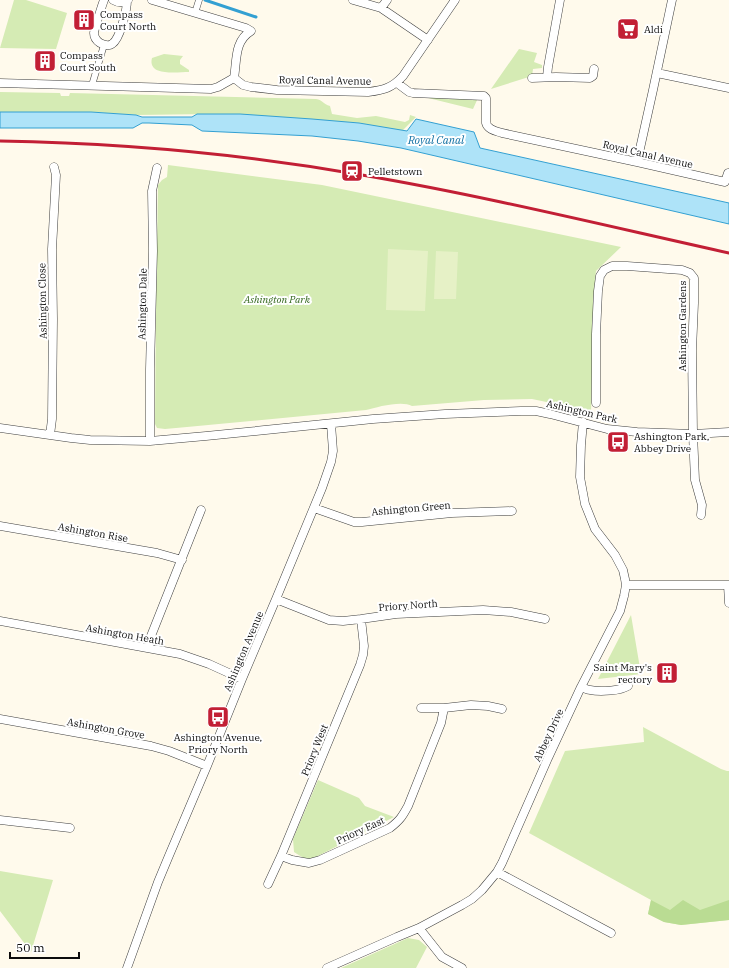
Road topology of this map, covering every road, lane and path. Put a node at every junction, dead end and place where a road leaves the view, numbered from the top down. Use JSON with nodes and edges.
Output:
{"nodes":[{"id":1,"x":104,"y":0,"type":"edge"},
{"id":2,"x":113,"y":0,"type":"edge"},
{"id":3,"x":127,"y":0,"type":"edge"},
{"id":4,"x":152,"y":0,"type":"edge"},
{"id":5,"x":355,"y":0,"type":"edge"},
{"id":6,"x":387,"y":0,"type":"edge"},
{"id":7,"x":455,"y":0,"type":"edge"},
{"id":8,"x":560,"y":0,"type":"edge"},
{"id":9,"x":672,"y":0,"type":"edge"},
{"id":10,"x":198,"y":2,"type":"edge"},
{"id":11,"x":381,"y":8,"type":"junction"},
{"id":12,"x":195,"y":13,"type":"junction"},
{"id":13,"x":428,"y":40,"type":"junction"},
{"id":14,"x":104,"y":45,"type":"junction"},
{"id":15,"x":594,"y":69,"type":"dead end"},
{"id":16,"x":657,"y":73,"type":"junction"},
{"id":17,"x":547,"y":77,"type":"junction"},
{"id":18,"x":234,"y":78,"type":"junction"},
{"id":19,"x":532,"y":78,"type":"dead end"},
{"id":20,"x":397,"y":82,"type":"junction"},
{"id":21,"x":0,"y":83,"type":"edge"},
{"id":22,"x":92,"y":86,"type":"junction"},
{"id":23,"x":729,"y":88,"type":"edge"},
{"id":24,"x":637,"y":162,"type":"junction"},
{"id":25,"x":54,"y":167,"type":"dead end"},
{"id":26,"x":157,"y":168,"type":"dead end"},
{"id":27,"x":728,"y":173,"type":"dead end"},
{"id":28,"x":596,"y":404,"type":"dead end"},
{"id":29,"x":583,"y":422,"type":"junction"},
{"id":30,"x":331,"y":424,"type":"junction"},
{"id":31,"x":0,"y":428,"type":"edge"},
{"id":32,"x":729,"y":432,"type":"edge"},
{"id":33,"x":693,"y":434,"type":"junction"},
{"id":34,"x":50,"y":435,"type":"junction"},
{"id":35,"x":150,"y":441,"type":"junction"},
{"id":36,"x":314,"y":508,"type":"junction"},
{"id":37,"x":201,"y":510,"type":"dead end"},
{"id":38,"x":512,"y":511,"type":"dead end"},
{"id":39,"x":701,"y":515,"type":"dead end"},
{"id":40,"x":0,"y":526,"type":"edge"},
{"id":41,"x":182,"y":560,"type":"junction"},
{"id":42,"x":626,"y":585,"type":"junction"},
{"id":43,"x":728,"y":585,"type":"edge"},
{"id":44,"x":276,"y":599,"type":"junction"},
{"id":45,"x":729,"y":604,"type":"edge"},
{"id":46,"x":545,"y":618,"type":"dead end"},
{"id":47,"x":361,"y":619,"type":"junction"},
{"id":48,"x":0,"y":621,"type":"edge"},
{"id":49,"x":149,"y":648,"type":"junction"},
{"id":50,"x":242,"y":679,"type":"junction"},
{"id":51,"x":628,"y":686,"type":"dead end"},
{"id":52,"x":581,"y":687,"type":"junction"},
{"id":53,"x":421,"y":708,"type":"dead end"},
{"id":54,"x":444,"y":708,"type":"junction"},
{"id":55,"x":502,"y":709,"type":"dead end"},
{"id":56,"x":0,"y":719,"type":"edge"},
{"id":57,"x":207,"y":766,"type":"junction"},
{"id":58,"x":0,"y":820,"type":"edge"},
{"id":59,"x":70,"y":828,"type":"dead end"},
{"id":60,"x":282,"y":856,"type":"junction"},
{"id":61,"x":497,"y":872,"type":"junction"},
{"id":62,"x":268,"y":884,"type":"dead end"},
{"id":63,"x":419,"y":928,"type":"junction"},
{"id":64,"x":611,"y":933,"type":"dead end"},
{"id":65,"x":127,"y":968,"type":"edge"},
{"id":66,"x":327,"y":968,"type":"edge"},
{"id":67,"x":462,"y":968,"type":"edge"}],
"edges":[{"from":1,"to":14,"type":"street"},
{"from":2,"to":3,"type":"street"},
{"from":3,"to":14,"type":"street"},
{"from":4,"to":12,"type":"street"},
{"from":5,"to":11,"type":"street"},
{"from":6,"to":11,"type":"street"},
{"from":7,"to":13,"type":"street"},
{"from":8,"to":17,"type":"street"},
{"from":9,"to":16,"type":"street"},
{"from":10,"to":12,"type":"street"},
{"from":11,"to":13,"type":"street"},
{"from":12,"to":18,"type":"street"},
{"from":13,"to":20,"type":"street"},
{"from":14,"to":22,"type":"street"},
{"from":15,"to":17,"type":"street"},
{"from":16,"to":23,"type":"street"},
{"from":16,"to":24,"type":"street"},
{"from":17,"to":19,"type":"street"},
{"from":18,"to":20,"type":"street","name":"Royal Canal Avenue"},
{"from":18,"to":22,"type":"street"},
{"from":20,"to":24,"type":"street","name":"Royal Canal Avenue"},
{"from":21,"to":22,"type":"street"},
{"from":24,"to":27,"type":"street","name":"Royal Canal Avenue"},
{"from":25,"to":34,"type":"street","name":"Ashington Close"},
{"from":26,"to":35,"type":"street","name":"Ashington Dale"},
{"from":28,"to":33,"type":"street","name":"Ashington Gardens"},
{"from":29,"to":30,"type":"street","name":"Ashington Park"},
{"from":29,"to":33,"type":"street","name":"Ashington Park"},
{"from":29,"to":42,"type":"street","name":"Abbey Drive"},
{"from":30,"to":35,"type":"street","name":"Ashington Park"},
{"from":30,"to":36,"type":"street","name":"Ashington Avenue"},
{"from":31,"to":34,"type":"street","name":"Ashington Park"},
{"from":32,"to":33,"type":"street","name":"Ashington Park"},
{"from":33,"to":39,"type":"street"},
{"from":34,"to":35,"type":"street","name":"Ashington Park"},
{"from":36,"to":38,"type":"street","name":"Ashington Green"},
{"from":36,"to":44,"type":"street","name":"Ashington Avenue"},
{"from":37,"to":41,"type":"street"},
{"from":40,"to":41,"type":"street","name":"Ashington Rise"},
{"from":41,"to":49,"type":"street"},
{"from":42,"to":43,"type":"street"},
{"from":42,"to":52,"type":"street","name":"Abbey Drive"},
{"from":43,"to":45,"type":"street"},
{"from":44,"to":47,"type":"street","name":"Priory North"},
{"from":44,"to":50,"type":"street","name":"Ashington Avenue"},
{"from":46,"to":47,"type":"street","name":"Priory North"},
{"from":47,"to":60,"type":"street","name":"Priory West"},
{"from":48,"to":49,"type":"street","name":"Ashington Heath"},
{"from":49,"to":50,"type":"street","name":"Ashington Heath"},
{"from":50,"to":57,"type":"street","name":"Ashington Avenue"},
{"from":51,"to":52,"type":"street"},
{"from":52,"to":61,"type":"street","name":"Abbey Drive"},
{"from":53,"to":54,"type":"street"},
{"from":54,"to":55,"type":"street"},
{"from":54,"to":60,"type":"street","name":"Priory East"},
{"from":56,"to":57,"type":"street","name":"Ashington Grove"},
{"from":57,"to":65,"type":"street","name":"Ashington Avenue"},
{"from":58,"to":59,"type":"street"},
{"from":60,"to":62,"type":"street","name":"Priory West"},
{"from":61,"to":63,"type":"street","name":"Abbey Drive"},
{"from":61,"to":64,"type":"street"},
{"from":63,"to":66,"type":"street","name":"Abbey Drive"},
{"from":63,"to":67,"type":"street"}]}
